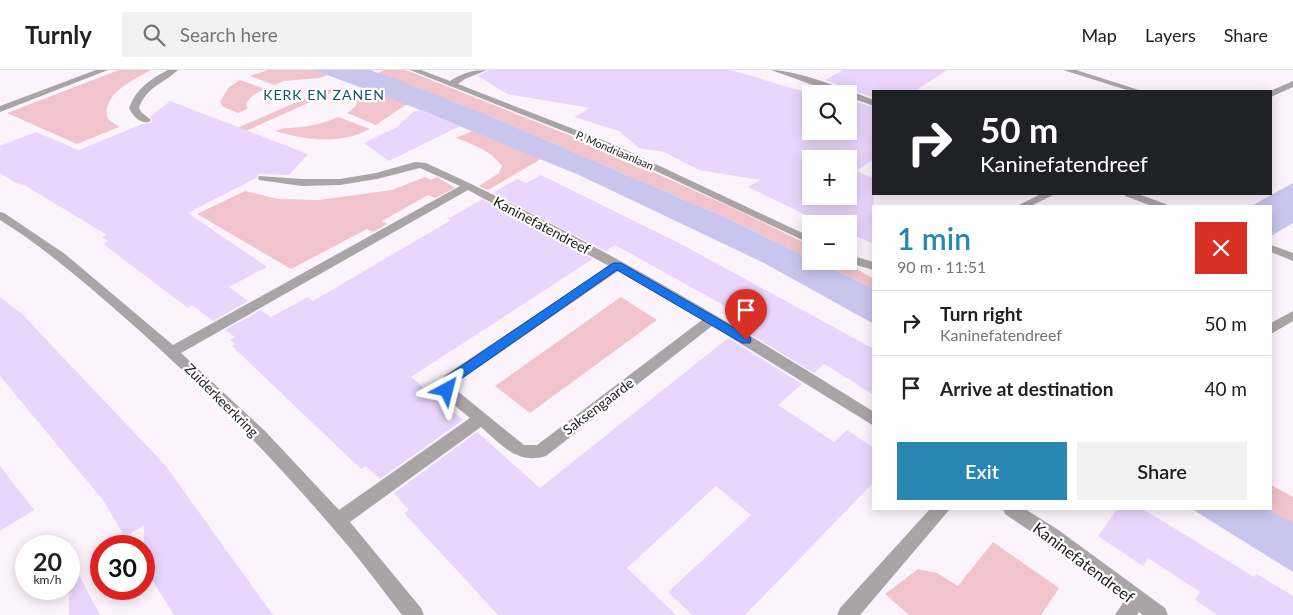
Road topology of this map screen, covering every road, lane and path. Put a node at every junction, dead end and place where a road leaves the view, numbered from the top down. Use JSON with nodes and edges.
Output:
{"nodes":[{"id":1,"x":104,"y":70,"type":"edge"},
{"id":2,"x":174,"y":70,"type":"edge"},
{"id":3,"x":414,"y":70,"type":"edge"},
{"id":4,"x":483,"y":70,"type":"edge"},
{"id":5,"x":775,"y":70,"type":"edge"},
{"id":6,"x":1067,"y":70,"type":"edge"},
{"id":7,"x":452,"y":84,"type":"junction"},
{"id":8,"x":1293,"y":84,"type":"edge"},
{"id":9,"x":821,"y":85,"type":"edge"},
{"id":10,"x":1135,"y":90,"type":"edge"},
{"id":11,"x":1272,"y":94,"type":"edge"},
{"id":12,"x":857,"y":97,"type":"edge"},
{"id":13,"x":872,"y":102,"type":"edge"},
{"id":14,"x":0,"y":109,"type":"edge"},
{"id":15,"x":146,"y":120,"type":"dead end"},
{"id":16,"x":422,"y":164,"type":"joint"},
{"id":17,"x":263,"y":178,"type":"dead end"},
{"id":18,"x":468,"y":186,"type":"junction"},
{"id":19,"x":1048,"y":195,"type":"edge"},
{"id":20,"x":1132,"y":195,"type":"edge"},
{"id":21,"x":1024,"y":205,"type":"edge"},
{"id":22,"x":1159,"y":205,"type":"edge"},
{"id":23,"x":0,"y":215,"type":"edge"},
{"id":24,"x":802,"y":236,"type":"edge"},
{"id":25,"x":1275,"y":250,"type":"edge"},
{"id":26,"x":1293,"y":257,"type":"edge"},
{"id":27,"x":857,"y":261,"type":"edge"},
{"id":28,"x":872,"y":265,"type":"edge"},
{"id":29,"x":617,"y":266,"type":"junction"},
{"id":30,"x":1293,"y":315,"type":"edge"},
{"id":31,"x":712,"y":319,"type":"junction"},
{"id":32,"x":1272,"y":328,"type":"edge"},
{"id":33,"x":173,"y":351,"type":"junction"},
{"id":34,"x":482,"y":419,"type":"junction"},
{"id":35,"x":872,"y":419,"type":"edge"},
{"id":36,"x":940,"y":510,"type":"edge"},
{"id":37,"x":1013,"y":510,"type":"edge"},
{"id":38,"x":338,"y":521,"type":"junction"},
{"id":39,"x":1130,"y":608,"type":"edge"},
{"id":40,"x":414,"y":615,"type":"edge"},
{"id":41,"x":847,"y":615,"type":"edge"},
{"id":42,"x":1158,"y":615,"type":"edge"}],
"edges":[{"from":1,"to":14,"type":"street"},
{"from":2,"to":15,"type":"street"},
{"from":3,"to":7,"type":"street","name":"P. Mondriaanlaan"},
{"from":4,"to":7,"type":"street"},
{"from":5,"to":9,"type":"street"},
{"from":6,"to":10,"type":"street"},
{"from":7,"to":24,"type":"street","name":"P. Mondriaanlaan"},
{"from":8,"to":11,"type":"street"},
{"from":12,"to":13,"type":"street"},
{"from":16,"to":17,"type":"street"},
{"from":16,"to":18,"type":"street","name":"Kaninefatendreef"},
{"from":18,"to":29,"type":"street","name":"Kaninefatendreef"},
{"from":18,"to":33,"type":"street"},
{"from":19,"to":21,"type":"street"},
{"from":20,"to":22,"type":"street"},
{"from":23,"to":33,"type":"street","name":"Zuiderkeerkring"},
{"from":25,"to":26,"type":"street"},
{"from":27,"to":28,"type":"street"},
{"from":29,"to":31,"type":"street","name":"Kaninefatendreef"},
{"from":29,"to":34,"type":"street","name":"Saksengaarde"},
{"from":30,"to":32,"type":"street"},
{"from":31,"to":34,"type":"street","name":"Saksengaarde"},
{"from":31,"to":35,"type":"street","name":"Kaninefatendreef"},
{"from":33,"to":38,"type":"street","name":"Zuiderkeerkring"},
{"from":34,"to":38,"type":"street"},
{"from":36,"to":41,"type":"street"},
{"from":37,"to":39,"type":"street","name":"Kaninefatendreef"},
{"from":38,"to":40,"type":"street","name":"Zuiderkeerkring"},
{"from":39,"to":42,"type":"street","name":"Kaninefatendreef"}]}
